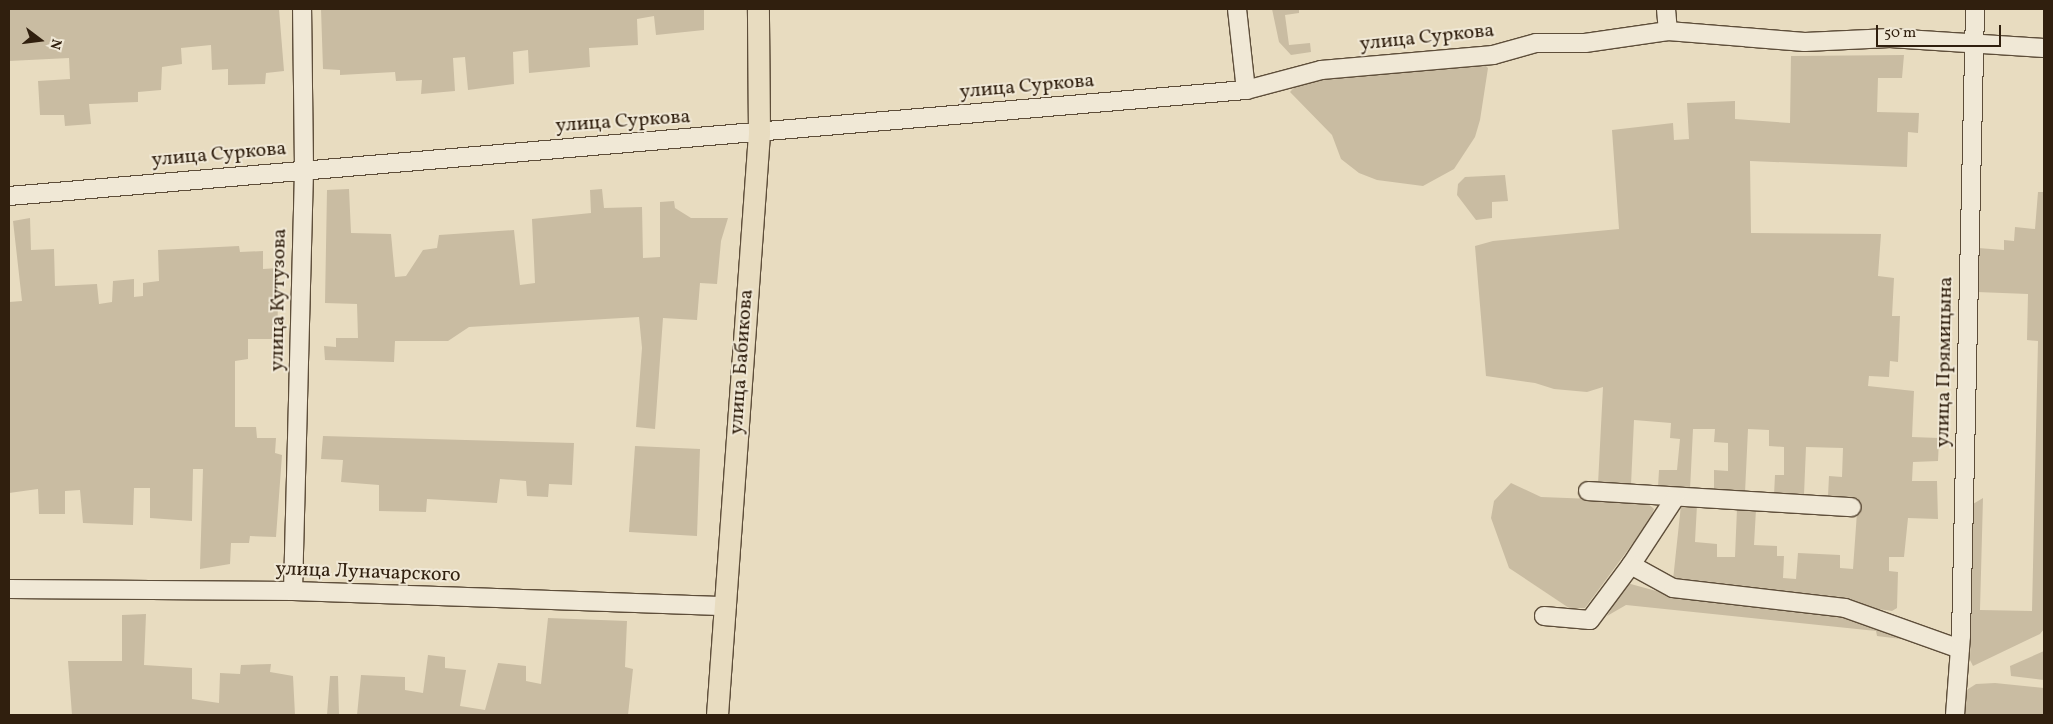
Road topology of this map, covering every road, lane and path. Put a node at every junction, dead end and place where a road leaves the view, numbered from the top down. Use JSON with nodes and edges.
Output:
{"nodes":[{"id":1,"x":302,"y":9,"type":"edge"},
{"id":2,"x":758,"y":9,"type":"edge"},
{"id":3,"x":1237,"y":9,"type":"edge"},
{"id":4,"x":1666,"y":9,"type":"edge"},
{"id":5,"x":1975,"y":9,"type":"edge"},
{"id":6,"x":1668,"y":31,"type":"junction"},
{"id":7,"x":1975,"y":44,"type":"junction"},
{"id":8,"x":2044,"y":48,"type":"edge"},
{"id":9,"x":1246,"y":90,"type":"junction"},
{"id":10,"x":759,"y":133,"type":"junction"},
{"id":11,"x":304,"y":168,"type":"junction"},
{"id":12,"x":9,"y":196,"type":"edge"},
{"id":13,"x":1588,"y":491,"type":"dead end"},
{"id":14,"x":1675,"y":498,"type":"junction"},
{"id":15,"x":1852,"y":507,"type":"dead end"},
{"id":16,"x":1632,"y":565,"type":"junction"},
{"id":17,"x":9,"y":589,"type":"edge"},
{"id":18,"x":293,"y":592,"type":"junction"},
{"id":19,"x":727,"y":606,"type":"junction"},
{"id":20,"x":1544,"y":616,"type":"dead end"},
{"id":21,"x":1960,"y":649,"type":"junction"},
{"id":22,"x":718,"y":715,"type":"edge"},
{"id":23,"x":1955,"y":715,"type":"edge"}],
"edges":[{"from":1,"to":11,"type":"street","name":"улица Кутузова"},
{"from":2,"to":10,"type":"main road","name":"улица Бабикова"},
{"from":3,"to":9,"type":"street"},
{"from":4,"to":6,"type":"street"},
{"from":5,"to":7,"type":"street","name":"улица Прямицына"},
{"from":6,"to":7,"type":"street","name":"улица Суркова"},
{"from":6,"to":9,"type":"street","name":"улица Суркова"},
{"from":7,"to":8,"type":"street","name":"улица Суркова"},
{"from":7,"to":21,"type":"street","name":"улица Прямицына"},
{"from":9,"to":10,"type":"street","name":"улица Суркова"},
{"from":10,"to":11,"type":"street","name":"улица Суркова"},
{"from":10,"to":19,"type":"main road","name":"улица Бабикова"},
{"from":11,"to":12,"type":"street","name":"улица Суркова"},
{"from":11,"to":18,"type":"street","name":"улица Кутузова"},
{"from":13,"to":14,"type":"street"},
{"from":14,"to":15,"type":"street"},
{"from":14,"to":16,"type":"street"},
{"from":16,"to":20,"type":"street"},
{"from":16,"to":21,"type":"street"},
{"from":17,"to":18,"type":"street","name":"улица Луначарского"},
{"from":18,"to":19,"type":"street","name":"улица Луначарского"},
{"from":19,"to":22,"type":"main road","name":"улица Бабикова"},
{"from":21,"to":23,"type":"street","name":"улица Прямицына"}]}
